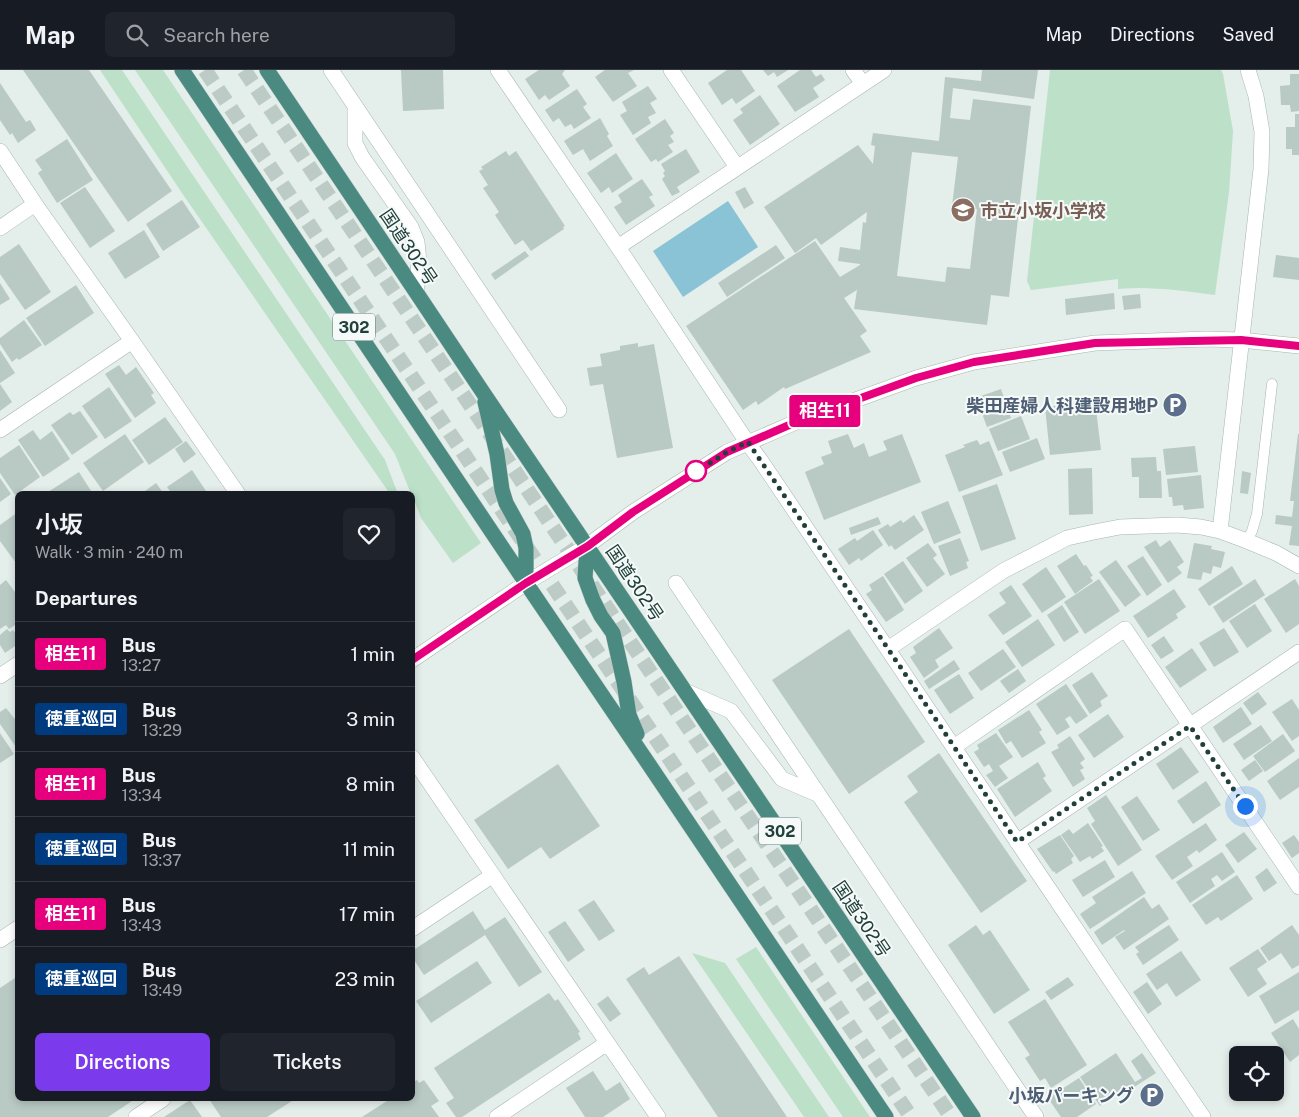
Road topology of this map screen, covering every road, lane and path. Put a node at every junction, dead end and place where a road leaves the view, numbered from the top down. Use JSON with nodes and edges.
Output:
{"nodes":[{"id":1,"x":182,"y":70,"type":"edge"},
{"id":2,"x":267,"y":70,"type":"edge"},
{"id":3,"x":331,"y":70,"type":"edge"},
{"id":4,"x":498,"y":70,"type":"edge"},
{"id":5,"x":671,"y":70,"type":"edge"},
{"id":6,"x":853,"y":70,"type":"edge"},
{"id":7,"x":884,"y":70,"type":"edge"},
{"id":8,"x":1248,"y":70,"type":"edge"},
{"id":9,"x":863,"y":84,"type":"junction"},
{"id":10,"x":355,"y":106,"type":"junction"},
{"id":11,"x":0,"y":152,"type":"edge"},
{"id":12,"x":737,"y":167,"type":"junction"},
{"id":13,"x":35,"y":204,"type":"junction"},
{"id":14,"x":0,"y":228,"type":"edge"},
{"id":15,"x":618,"y":247,"type":"junction"},
{"id":16,"x":416,"y":292,"type":"junction"},
{"id":17,"x":1241,"y":340,"type":"junction"},
{"id":18,"x":132,"y":341,"type":"junction"},
{"id":19,"x":1299,"y":346,"type":"edge"},
{"id":20,"x":1272,"y":384,"type":"dead end"},
{"id":21,"x":484,"y":394,"type":"junction"},
{"id":22,"x":559,"y":410,"type":"dead end"},
{"id":23,"x":0,"y":430,"type":"edge"},
{"id":24,"x":748,"y":442,"type":"junction"},
{"id":25,"x":236,"y":491,"type":"edge"},
{"id":26,"x":1220,"y":531,"type":"junction"},
{"id":27,"x":1247,"y":541,"type":"junction"},
{"id":28,"x":588,"y":546,"type":"junction"},
{"id":29,"x":1299,"y":566,"type":"edge"},
{"id":30,"x":526,"y":583,"type":"junction"},
{"id":31,"x":676,"y":583,"type":"dead end"},
{"id":32,"x":888,"y":649,"type":"junction"},
{"id":33,"x":1299,"y":652,"type":"edge"},
{"id":34,"x":415,"y":658,"type":"edge"},
{"id":35,"x":15,"y":666,"type":"edge"},
{"id":36,"x":0,"y":676,"type":"edge"},
{"id":37,"x":685,"y":691,"type":"junction"},
{"id":38,"x":1190,"y":726,"type":"junction"},
{"id":39,"x":954,"y":747,"type":"junction"},
{"id":40,"x":415,"y":761,"type":"edge"},
{"id":41,"x":650,"y":766,"type":"junction"},
{"id":42,"x":817,"y":794,"type":"junction"},
{"id":43,"x":1017,"y":842,"type":"junction"},
{"id":44,"x":493,"y":875,"type":"junction"},
{"id":45,"x":1299,"y":887,"type":"edge"},
{"id":46,"x":415,"y":928,"type":"edge"},
{"id":47,"x":15,"y":930,"type":"edge"},
{"id":48,"x":0,"y":940,"type":"edge"},
{"id":49,"x":608,"y":1043,"type":"junction"},
{"id":50,"x":160,"y":1101,"type":"edge"},
{"id":51,"x":136,"y":1117,"type":"edge"},
{"id":52,"x":497,"y":1117,"type":"edge"},
{"id":53,"x":658,"y":1117,"type":"edge"},
{"id":54,"x":886,"y":1117,"type":"edge"},
{"id":55,"x":973,"y":1117,"type":"edge"},
{"id":56,"x":1036,"y":1117,"type":"edge"},
{"id":57,"x":1203,"y":1117,"type":"edge"}],
"edges":[{"from":1,"to":30,"type":"highway","number":"302"},
{"from":2,"to":16,"type":"highway","name":"国道302号","number":"302"},
{"from":3,"to":10,"type":"street"},
{"from":4,"to":15,"type":"street"},
{"from":5,"to":12,"type":"street"},
{"from":6,"to":9,"type":"street"},
{"from":7,"to":9,"type":"street"},
{"from":8,"to":17,"type":"street"},
{"from":9,"to":12,"type":"street"},
{"from":10,"to":16,"type":"street"},
{"from":10,"to":22,"type":"street"},
{"from":11,"to":13,"type":"street"},
{"from":12,"to":15,"type":"street"},
{"from":13,"to":14,"type":"street"},
{"from":13,"to":18,"type":"street"},
{"from":15,"to":24,"type":"street"},
{"from":16,"to":21,"type":"highway","name":"国道302号","number":"302"},
{"from":17,"to":19,"type":"street"},
{"from":17,"to":24,"type":"street"},
{"from":17,"to":26,"type":"street"},
{"from":18,"to":23,"type":"street"},
{"from":18,"to":25,"type":"street"},
{"from":20,"to":27,"type":"lane"},
{"from":21,"to":28,"type":"highway","name":"国道302号","number":"302"},
{"from":21,"to":30,"type":"highway"},
{"from":24,"to":28,"type":"street"},
{"from":24,"to":32,"type":"street"},
{"from":26,"to":27,"type":"street"},
{"from":26,"to":32,"type":"street"},
{"from":27,"to":29,"type":"street"},
{"from":28,"to":30,"type":"street"},
{"from":28,"to":37,"type":"highway","name":"国道302号","number":"302"},
{"from":28,"to":41,"type":"highway"},
{"from":30,"to":34,"type":"street"},
{"from":30,"to":41,"type":"highway","number":"302"},
{"from":31,"to":42,"type":"street"},
{"from":32,"to":39,"type":"street"},
{"from":33,"to":38,"type":"street"},
{"from":35,"to":36,"type":"street"},
{"from":37,"to":42,"type":"street"},
{"from":37,"to":55,"type":"highway","name":"国道302号","number":"302"},
{"from":38,"to":39,"type":"street"},
{"from":38,"to":43,"type":"street"},
{"from":38,"to":45,"type":"street"},
{"from":39,"to":43,"type":"street"},
{"from":40,"to":44,"type":"street"},
{"from":41,"to":54,"type":"highway","number":"302"},
{"from":42,"to":56,"type":"street"},
{"from":43,"to":57,"type":"street"},
{"from":44,"to":46,"type":"street"},
{"from":44,"to":49,"type":"street"},
{"from":47,"to":48,"type":"street"},
{"from":49,"to":52,"type":"street"},
{"from":49,"to":53,"type":"street"},
{"from":50,"to":51,"type":"street"}]}
